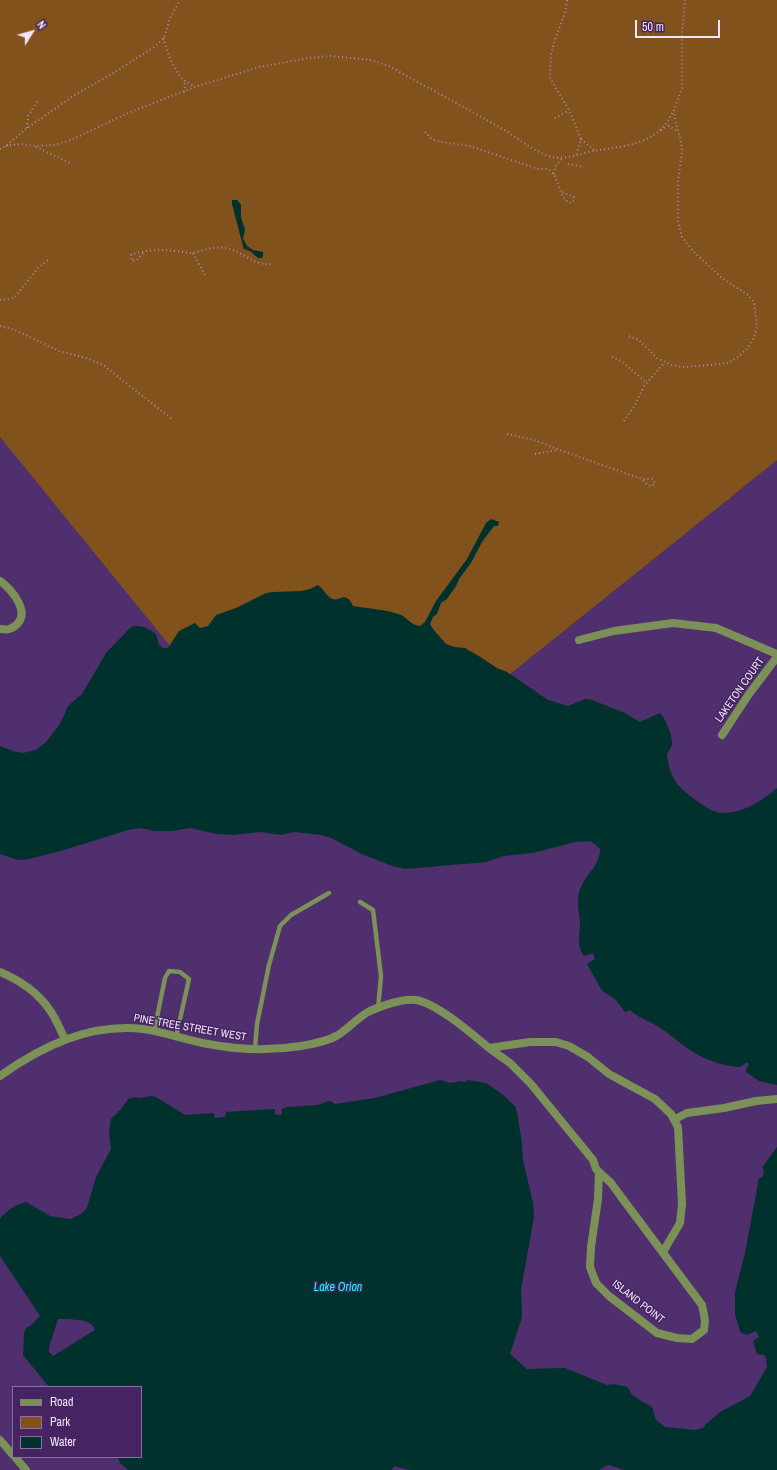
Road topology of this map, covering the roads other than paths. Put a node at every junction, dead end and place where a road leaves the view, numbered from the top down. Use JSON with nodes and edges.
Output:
{"nodes":[{"id":1,"x":0,"y":581,"type":"edge"},
{"id":2,"x":0,"y":629,"type":"edge"},
{"id":3,"x":579,"y":640,"type":"dead end"},
{"id":4,"x":777,"y":656,"type":"edge"},
{"id":5,"x":722,"y":736,"type":"dead end"},
{"id":6,"x":329,"y":893,"type":"dead end"},
{"id":7,"x":360,"y":902,"type":"dead end"},
{"id":8,"x":0,"y":972,"type":"edge"},
{"id":9,"x":378,"y":1008,"type":"junction"},
{"id":10,"x":154,"y":1032,"type":"junction"},
{"id":11,"x":176,"y":1037,"type":"junction"},
{"id":12,"x":65,"y":1039,"type":"junction"},
{"id":13,"x":489,"y":1048,"type":"junction"},
{"id":14,"x":256,"y":1050,"type":"junction"},
{"id":15,"x":0,"y":1076,"type":"edge"},
{"id":16,"x":777,"y":1099,"type":"edge"},
{"id":17,"x":675,"y":1120,"type":"junction"},
{"id":18,"x":599,"y":1172,"type":"junction"},
{"id":19,"x":663,"y":1252,"type":"junction"},
{"id":20,"x":0,"y":1440,"type":"edge"},
{"id":21,"x":12,"y":1454,"type":"edge"},
{"id":22,"x":16,"y":1458,"type":"edge"},
{"id":23,"x":26,"y":1470,"type":"edge"}],
"edges":[{"from":1,"to":2,"type":"street"},
{"from":3,"to":4,"type":"street"},
{"from":4,"to":5,"type":"street","name":"LAKETON COURT"},
{"from":6,"to":14,"type":"lane"},
{"from":7,"to":9,"type":"lane"},
{"from":8,"to":12,"type":"street"},
{"from":9,"to":13,"type":"street","name":"PINE TREE STREET WEST"},
{"from":9,"to":14,"type":"street","name":"PINE TREE STREET WEST"},
{"from":10,"to":11,"type":"street","name":"PINE TREE STREET WEST"},
{"from":10,"to":11,"type":"lane"},
{"from":10,"to":12,"type":"street","name":"PINE TREE STREET WEST"},
{"from":11,"to":14,"type":"street","name":"PINE TREE STREET WEST"},
{"from":12,"to":15,"type":"street","name":"PINE TREE STREET WEST"},
{"from":13,"to":17,"type":"street"},
{"from":13,"to":18,"type":"street","name":"ISLAND POINT"},
{"from":16,"to":17,"type":"street"},
{"from":17,"to":19,"type":"street"},
{"from":18,"to":19,"type":"street","name":"ISLAND POINT"},
{"from":18,"to":19,"type":"street","name":"ISLAND POINT"},
{"from":20,"to":21,"type":"street"},
{"from":22,"to":23,"type":"street"}]}
